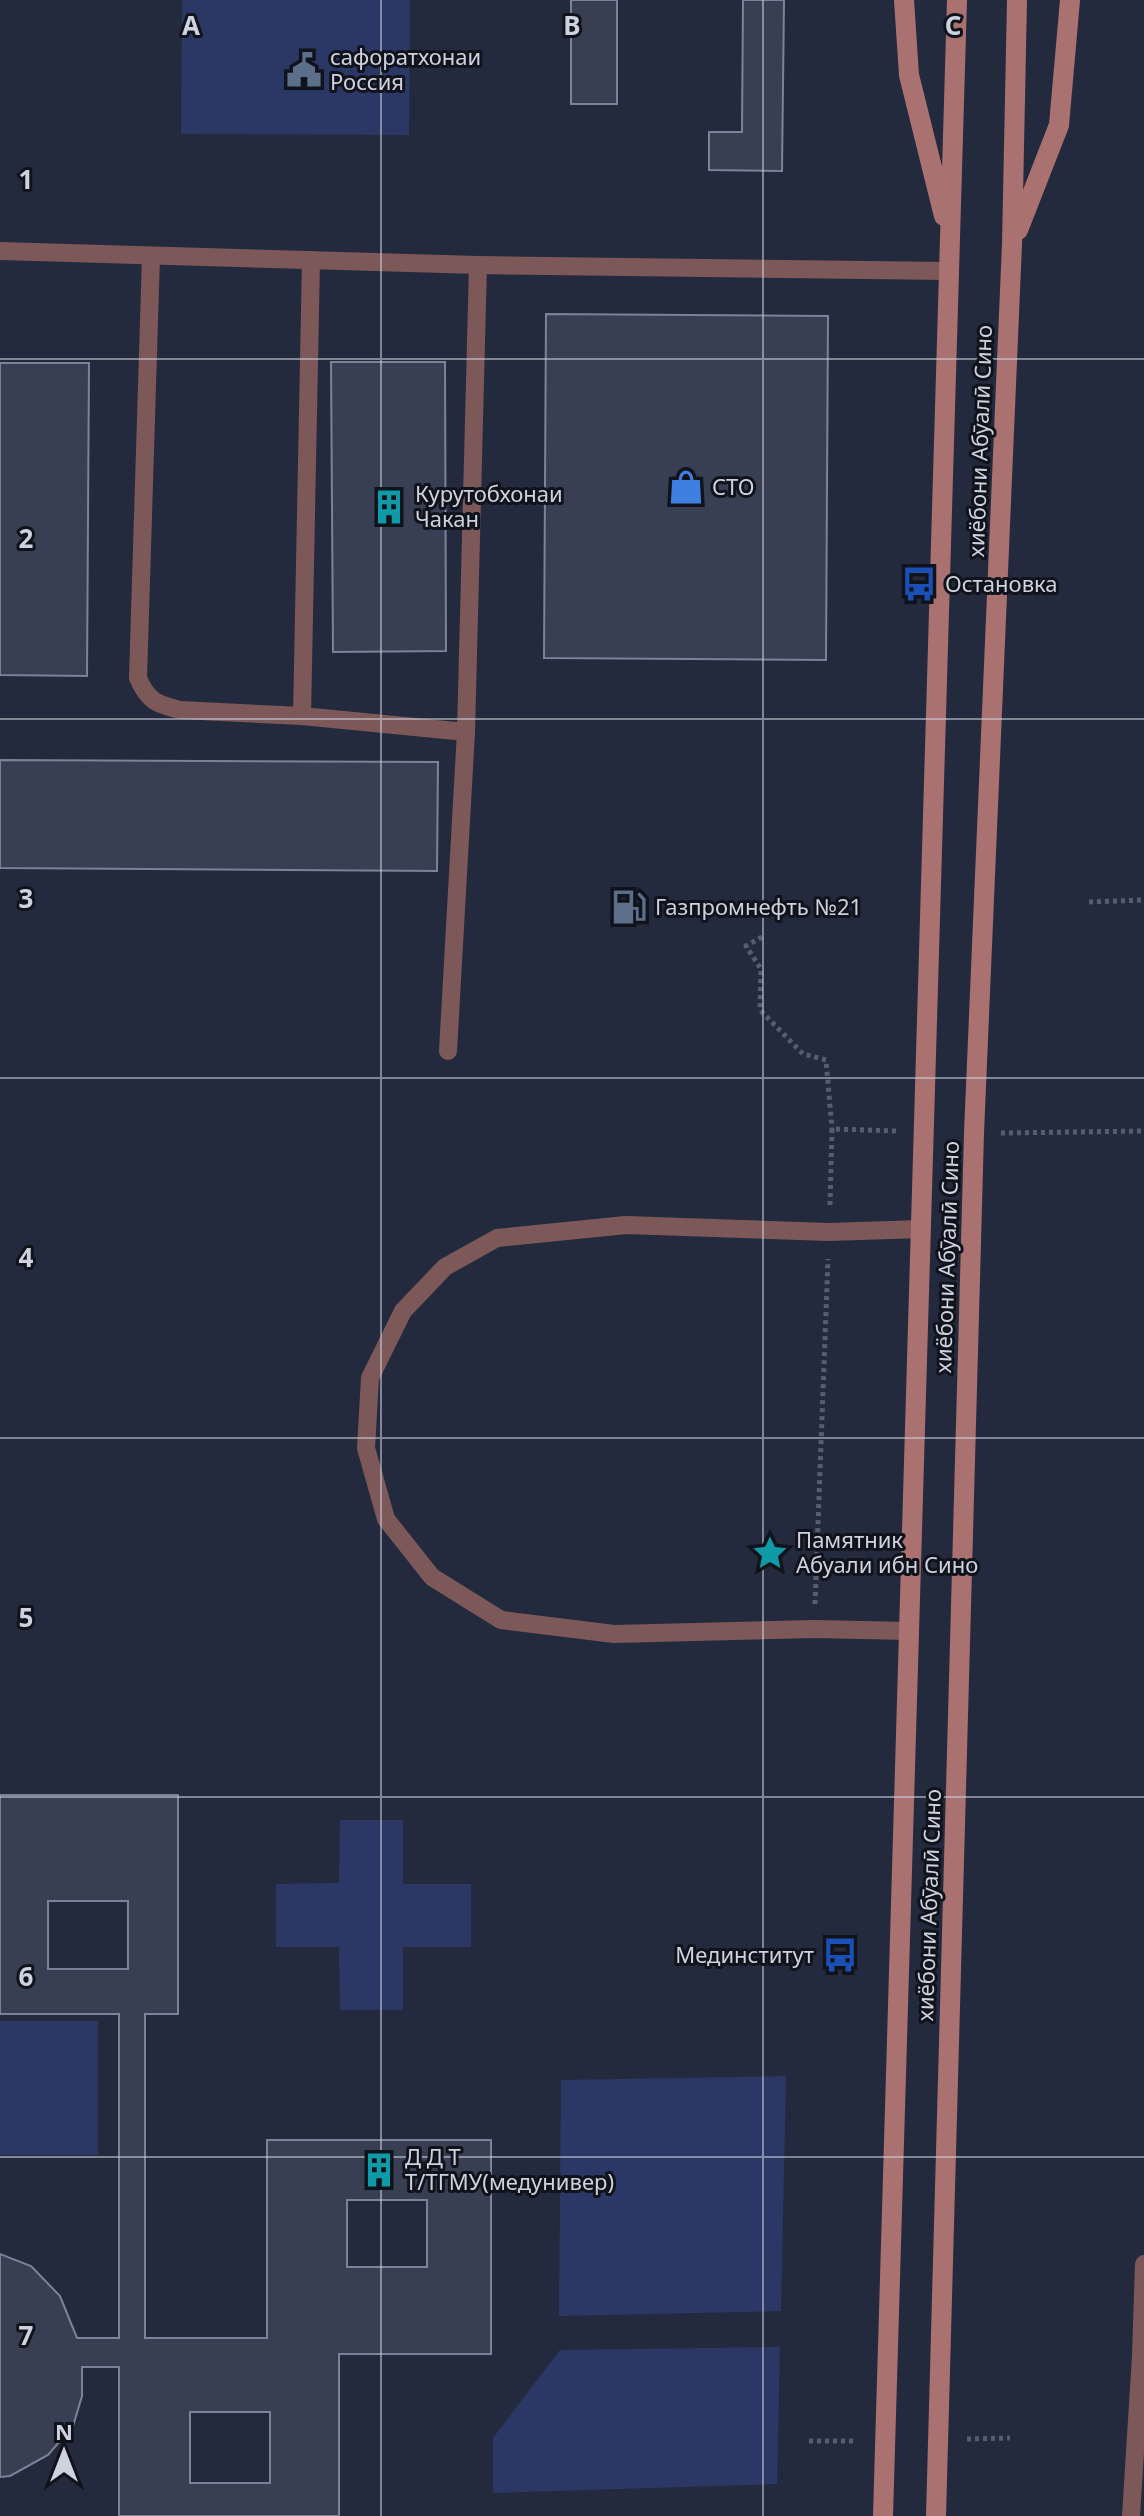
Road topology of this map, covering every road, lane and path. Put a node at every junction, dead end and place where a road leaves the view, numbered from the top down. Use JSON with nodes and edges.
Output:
{"nodes":[{"id":1,"x":904,"y":0,"type":"edge"},
{"id":2,"x":957,"y":0,"type":"edge"},
{"id":3,"x":1017,"y":0,"type":"edge"},
{"id":4,"x":1070,"y":0,"type":"edge"},
{"id":5,"x":950,"y":239,"type":"junction"},
{"id":6,"x":1012,"y":244,"type":"junction"},
{"id":7,"x":0,"y":251,"type":"edge"},
{"id":8,"x":151,"y":256,"type":"junction"},
{"id":9,"x":311,"y":260,"type":"junction"},
{"id":10,"x":478,"y":265,"type":"junction"},
{"id":11,"x":948,"y":271,"type":"junction"},
{"id":12,"x":302,"y":716,"type":"junction"},
{"id":13,"x":466,"y":732,"type":"junction"},
{"id":14,"x":1144,"y":900,"type":"edge"},
{"id":15,"x":1089,"y":902,"type":"dead end"},
{"id":16,"x":762,"y":937,"type":"dead end"},
{"id":17,"x":448,"y":1051,"type":"dead end"},
{"id":18,"x":832,"y":1129,"type":"junction"},
{"id":19,"x":1144,"y":1131,"type":"edge"},
{"id":20,"x":923,"y":1132,"type":"junction"},
{"id":21,"x":974,"y":1133,"type":"junction"},
{"id":22,"x":921,"y":1229,"type":"junction"},
{"id":23,"x":829,"y":1232,"type":"junction"},
{"id":24,"x":814,"y":1629,"type":"junction"},
{"id":25,"x":909,"y":1631,"type":"junction"},
{"id":26,"x":1144,"y":2264,"type":"edge"},
{"id":27,"x":1143,"y":2356,"type":"edge"},
{"id":28,"x":883,"y":2516,"type":"edge"},
{"id":29,"x":936,"y":2516,"type":"edge"},
{"id":30,"x":1131,"y":2516,"type":"edge"}],
"edges":[{"from":1,"to":5,"type":"main road"},
{"from":2,"to":5,"type":"main road","name":"хиёбони Абӯалӣ Сино"},
{"from":3,"to":6,"type":"main road","name":"хиёбони Абӯалӣ Сино"},
{"from":4,"to":6,"type":"main road"},
{"from":5,"to":11,"type":"main road","name":"хиёбони Абӯалӣ Сино"},
{"from":6,"to":21,"type":"main road","name":"хиёбони Абӯалӣ Сино"},
{"from":7,"to":8,"type":"lane"},
{"from":8,"to":9,"type":"lane"},
{"from":8,"to":12,"type":"lane"},
{"from":9,"to":10,"type":"lane"},
{"from":9,"to":12,"type":"lane"},
{"from":10,"to":11,"type":"lane"},
{"from":10,"to":13,"type":"lane"},
{"from":11,"to":20,"type":"main road","name":"хиёбони Абӯалӣ Сино"},
{"from":12,"to":13,"type":"lane"},
{"from":13,"to":17,"type":"lane"},
{"from":14,"to":15,"type":"path"},
{"from":16,"to":18,"type":"path"},
{"from":18,"to":20,"type":"path"},
{"from":18,"to":23,"type":"path"},
{"from":19,"to":21,"type":"path"},
{"from":20,"to":22,"type":"main road","name":"хиёбони Абӯалӣ Сино"},
{"from":21,"to":29,"type":"main road","name":"хиёбони Абӯалӣ Сино"},
{"from":22,"to":23,"type":"lane"},
{"from":22,"to":25,"type":"main road","name":"хиёбони Абӯалӣ Сино"},
{"from":23,"to":24,"type":"path"},
{"from":23,"to":24,"type":"lane"},
{"from":24,"to":25,"type":"lane"},
{"from":25,"to":28,"type":"main road","name":"хиёбони Абӯалӣ Сино"},
{"from":26,"to":27,"type":"lane"},
{"from":27,"to":30,"type":"lane"}]}
